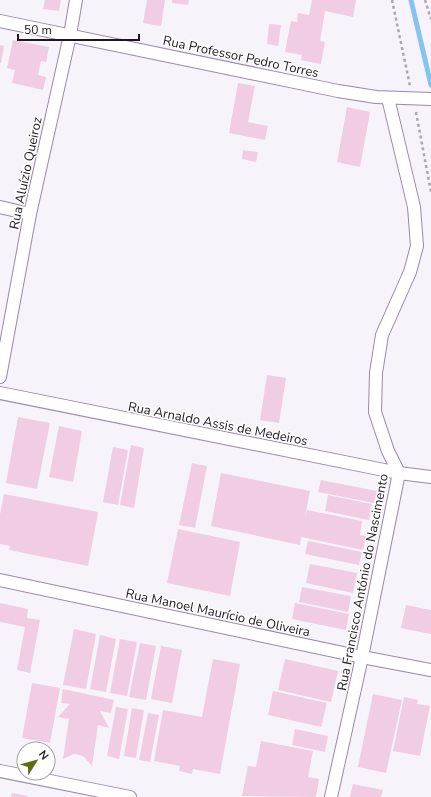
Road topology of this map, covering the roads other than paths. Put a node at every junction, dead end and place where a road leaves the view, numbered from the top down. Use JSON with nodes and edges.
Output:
{"nodes":[{"id":1,"x":76,"y":0,"type":"edge"},
{"id":2,"x":0,"y":21,"type":"edge"},
{"id":3,"x":70,"y":35,"type":"junction"},
{"id":4,"x":388,"y":98,"type":"junction"},
{"id":5,"x":431,"y":99,"type":"edge"},
{"id":6,"x":0,"y":207,"type":"edge"},
{"id":7,"x":30,"y":214,"type":"junction"},
{"id":8,"x":0,"y":377,"type":"edge"},
{"id":9,"x":0,"y":393,"type":"edge"},
{"id":10,"x":399,"y":473,"type":"junction"},
{"id":11,"x":431,"y":477,"type":"edge"},
{"id":12,"x":0,"y":580,"type":"edge"},
{"id":13,"x":362,"y":657,"type":"junction"},
{"id":14,"x":431,"y":670,"type":"edge"},
{"id":15,"x":0,"y":771,"type":"edge"},
{"id":16,"x":130,"y":797,"type":"edge"},
{"id":17,"x":330,"y":797,"type":"edge"}],
"edges":[{"from":1,"to":3,"type":"street","name":"Rua Aluízio Queiroz"},
{"from":2,"to":3,"type":"street","name":"Rua Professor Pedro Torres"},
{"from":3,"to":4,"type":"street","name":"Rua Professor Pedro Torres"},
{"from":3,"to":7,"type":"street","name":"Rua Aluízio Queiroz"},
{"from":4,"to":5,"type":"street","name":"Rua Professor Pedro Torres"},
{"from":4,"to":10,"type":"street","name":"Rua Francisco António do Nascimento"},
{"from":6,"to":7,"type":"street"},
{"from":7,"to":8,"type":"street","name":"Rua Aluízio Queiroz"},
{"from":9,"to":10,"type":"street","name":"Rua Arnaldo Assis de Medeiros"},
{"from":10,"to":11,"type":"street","name":"Rua Arnaldo Assis de Medeiros"},
{"from":10,"to":13,"type":"street","name":"Rua Francisco António do Nascimento"},
{"from":12,"to":13,"type":"street","name":"Rua Manoel Maurício de Oliveira"},
{"from":13,"to":14,"type":"street","name":"Rua Manoel Maurício de Oliveira"},
{"from":13,"to":17,"type":"street","name":"Rua Francisco António do Nascimento"},
{"from":15,"to":16,"type":"street"}]}
